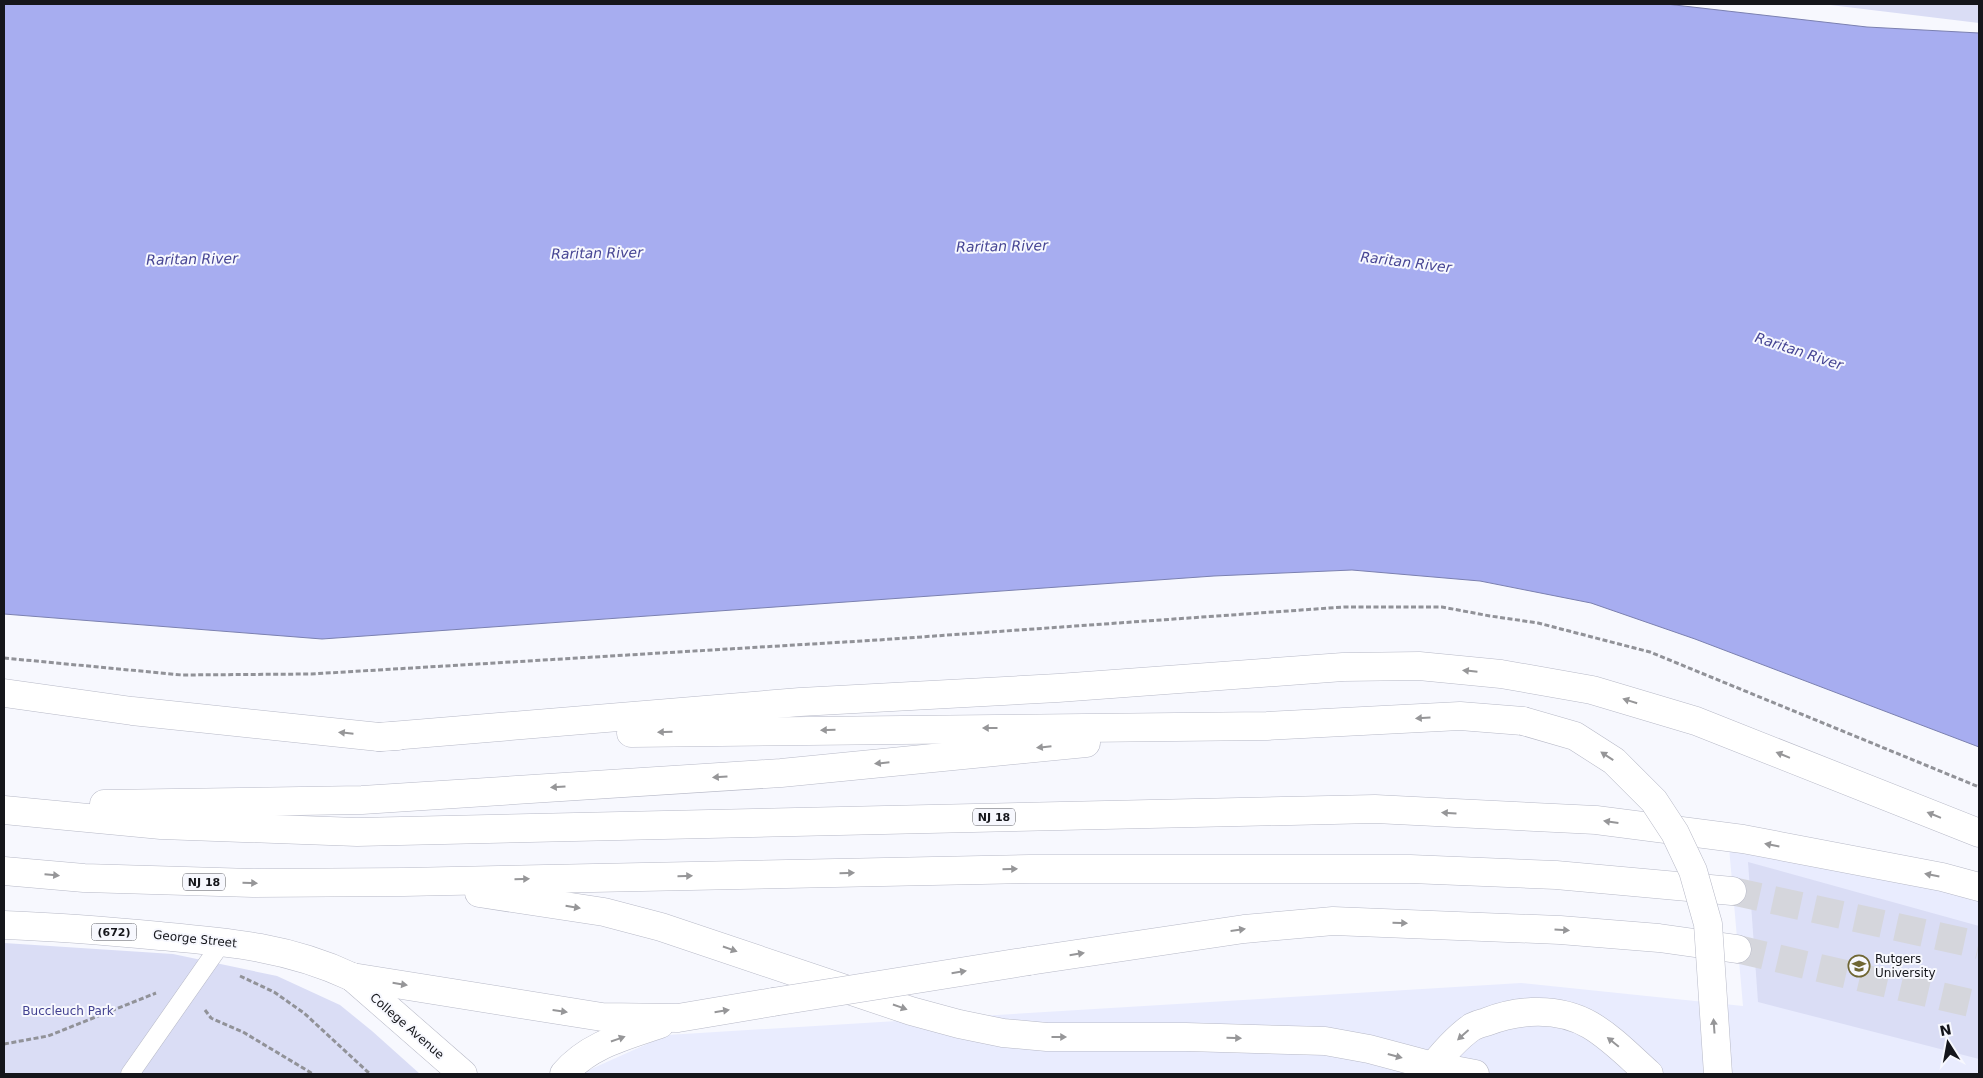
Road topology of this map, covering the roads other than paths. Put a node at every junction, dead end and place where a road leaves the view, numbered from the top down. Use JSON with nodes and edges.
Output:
{"nodes":[{"id":1,"x":4,"y":693,"type":"edge"},
{"id":2,"x":1266,"y":726,"type":"junction"},
{"id":3,"x":379,"y":737,"type":"junction"},
{"id":4,"x":4,"y":806,"type":"edge"},
{"id":5,"x":4,"y":810,"type":"edge"},
{"id":6,"x":1979,"y":833,"type":"edge"},
{"id":7,"x":4,"y":871,"type":"edge"},
{"id":8,"x":404,"y":882,"type":"junction"},
{"id":9,"x":1979,"y":887,"type":"edge"},
{"id":10,"x":1732,"y":891,"type":"tunnel mouth"},
{"id":11,"x":4,"y":925,"type":"edge"},
{"id":12,"x":224,"y":941,"type":"junction"},
{"id":13,"x":1738,"y":949,"type":"tunnel mouth"},
{"id":14,"x":352,"y":977,"type":"junction"},
{"id":15,"x":678,"y":1018,"type":"junction"},
{"id":16,"x":1430,"y":1070,"type":"edge"},
{"id":17,"x":130,"y":1074,"type":"edge"},
{"id":18,"x":463,"y":1074,"type":"edge"},
{"id":19,"x":564,"y":1074,"type":"edge"},
{"id":20,"x":1475,"y":1074,"type":"edge"},
{"id":21,"x":1649,"y":1074,"type":"edge"},
{"id":22,"x":1718,"y":1074,"type":"edge"}],
"edges":[{"from":3,"to":1,"type":"main road","one_way":true},
{"from":2,"to":3,"type":"main road","one_way":true},
{"from":2,"to":4,"type":"main road","one_way":true},
{"from":22,"to":2,"type":"main road","one_way":true,"bridge":true},
{"from":6,"to":3,"type":"main road","one_way":true},
{"from":9,"to":5,"type":"main road","number":"NJ 18","one_way":true},
{"from":7,"to":8,"type":"main road","number":"NJ 18","one_way":true},
{"from":8,"to":10,"type":"main road","number":"NJ 18","one_way":true},
{"from":8,"to":16,"type":"main road","one_way":true},
{"from":11,"to":12,"type":"main road","name":"George Street","number":"(672)"},
{"from":12,"to":14,"type":"main road","name":"George Street","number":"(672)"},
{"from":12,"to":17,"type":"lane"},
{"from":15,"to":13,"type":"main road","one_way":true,"bridge":true},
{"from":14,"to":15,"type":"main road","one_way":true},
{"from":14,"to":18,"type":"main road","name":"College Avenue"},
{"from":19,"to":15,"type":"main road","one_way":true},
{"from":16,"to":20,"type":"main road"},
{"from":21,"to":16,"type":"main road","one_way":true}]}
